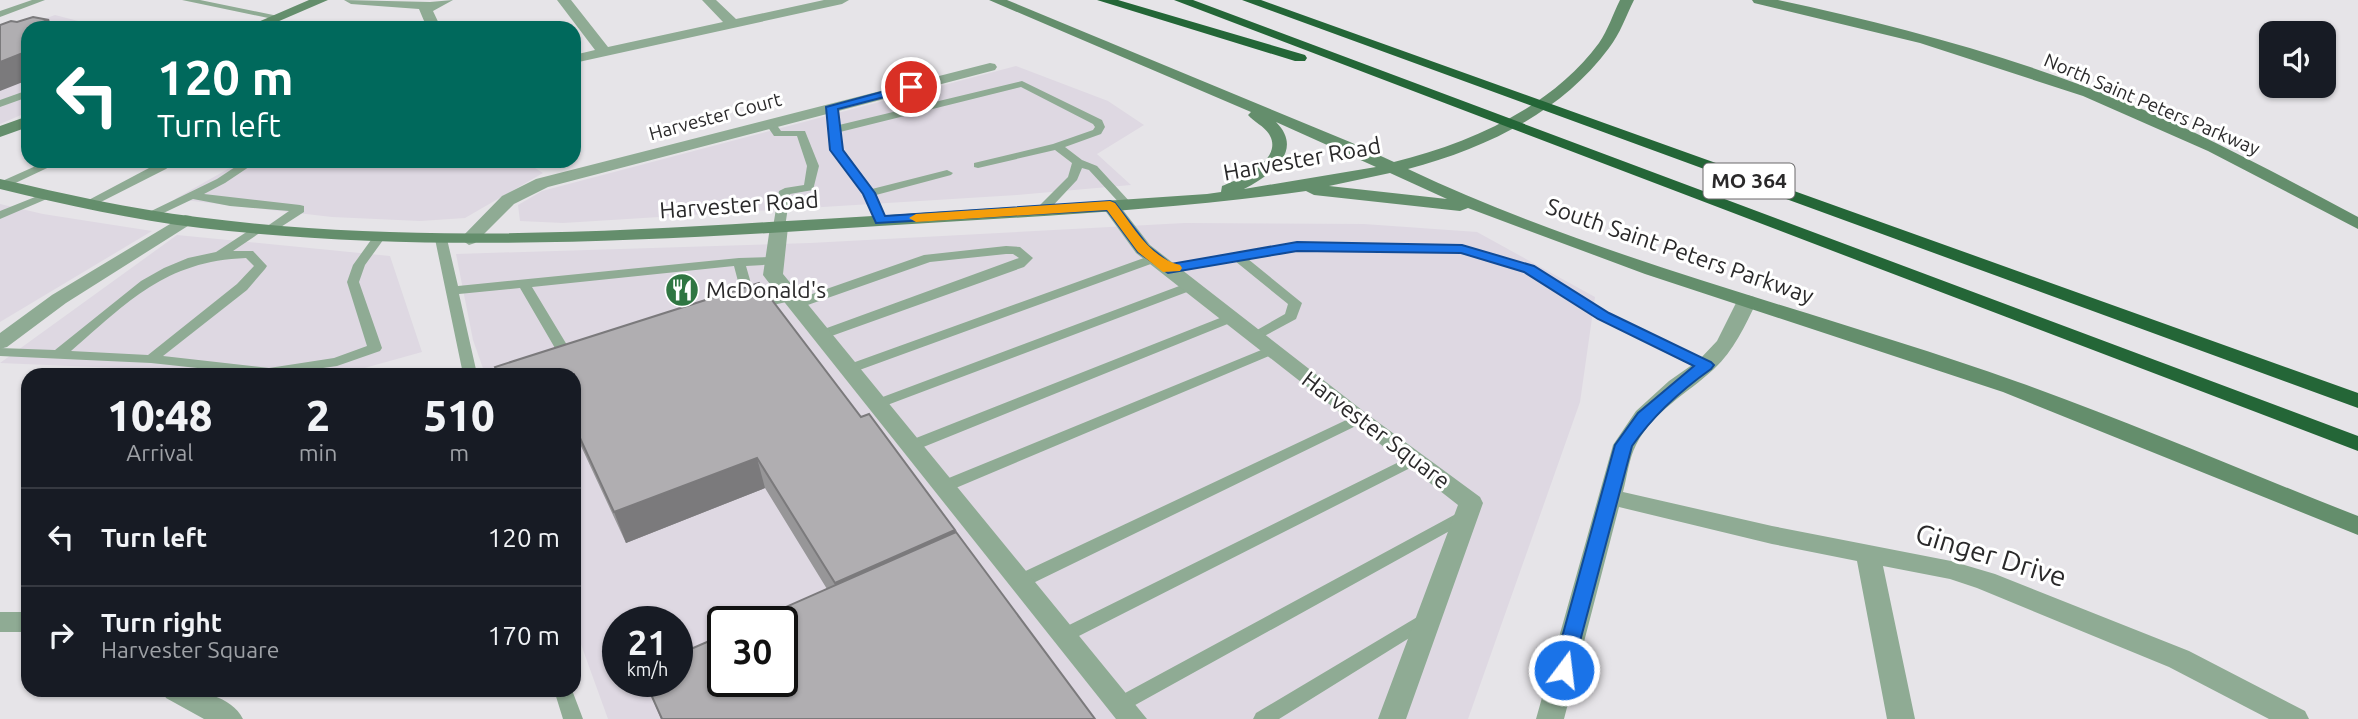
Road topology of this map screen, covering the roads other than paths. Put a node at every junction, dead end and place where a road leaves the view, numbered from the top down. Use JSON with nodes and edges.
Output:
{"nodes":[{"id":1,"x":41,"y":0,"type":"edge"},
{"id":2,"x":186,"y":0,"type":"edge"},
{"id":3,"x":321,"y":0,"type":"edge"},
{"id":4,"x":351,"y":0,"type":"edge"},
{"id":5,"x":446,"y":0,"type":"edge"},
{"id":6,"x":564,"y":0,"type":"edge"},
{"id":7,"x":709,"y":0,"type":"edge"},
{"id":8,"x":842,"y":0,"type":"edge"},
{"id":9,"x":996,"y":0,"type":"edge"},
{"id":10,"x":1104,"y":0,"type":"edge"},
{"id":11,"x":1181,"y":0,"type":"edge"},
{"id":12,"x":1249,"y":0,"type":"edge"},
{"id":13,"x":1277,"y":0,"type":"edge"},
{"id":14,"x":1627,"y":0,"type":"edge"},
{"id":15,"x":1759,"y":0,"type":"edge"},
{"id":16,"x":389,"y":1,"type":"edge"},
{"id":17,"x":0,"y":5,"type":"edge"},
{"id":18,"x":428,"y":6,"type":"junction"},
{"id":19,"x":18,"y":8,"type":"junction"},
{"id":20,"x":0,"y":14,"type":"edge"},
{"id":21,"x":278,"y":17,"type":"junction"},
{"id":22,"x":268,"y":21,"type":"edge"},
{"id":23,"x":431,"y":21,"type":"edge"},
{"id":24,"x":580,"y":21,"type":"edge"},
{"id":25,"x":581,"y":22,"type":"edge"},
{"id":26,"x":733,"y":24,"type":"junction"},
{"id":27,"x":1339,"y":33,"type":"junction"},
{"id":28,"x":604,"y":52,"type":"junction"},
{"id":29,"x":581,"y":57,"type":"edge"},
{"id":30,"x":990,"y":67,"type":"dead end"},
{"id":31,"x":1416,"y":89,"type":"junction"},
{"id":32,"x":21,"y":96,"type":"edge"},
{"id":33,"x":1239,"y":102,"type":"junction"},
{"id":34,"x":0,"y":104,"type":"edge"},
{"id":35,"x":832,"y":107,"type":"junction"},
{"id":36,"x":770,"y":123,"type":"junction"},
{"id":37,"x":21,"y":124,"type":"edge"},
{"id":38,"x":834,"y":130,"type":"junction"},
{"id":39,"x":0,"y":132,"type":"edge"},
{"id":40,"x":1057,"y":146,"type":"junction"},
{"id":41,"x":1078,"y":162,"type":"junction"},
{"id":42,"x":978,"y":165,"type":"dead end"},
{"id":43,"x":40,"y":168,"type":"edge"},
{"id":44,"x":159,"y":168,"type":"edge"},
{"id":45,"x":241,"y":168,"type":"edge"},
{"id":46,"x":1393,"y":169,"type":"junction"},
{"id":47,"x":947,"y":173,"type":"dead end"},
{"id":48,"x":2,"y":184,"type":"edge"},
{"id":49,"x":1298,"y":188,"type":"junction"},
{"id":50,"x":869,"y":193,"type":"junction"},
{"id":51,"x":192,"y":195,"type":"junction"},
{"id":52,"x":45,"y":196,"type":"junction"},
{"id":53,"x":1207,"y":199,"type":"junction"},
{"id":54,"x":87,"y":205,"type":"junction"},
{"id":55,"x":1119,"y":205,"type":"junction"},
{"id":56,"x":1042,"y":209,"type":"junction"},
{"id":57,"x":1493,"y":212,"type":"junction"},
{"id":58,"x":0,"y":215,"type":"edge"},
{"id":59,"x":149,"y":215,"type":"junction"},
{"id":60,"x":185,"y":220,"type":"junction"},
{"id":61,"x":880,"y":220,"type":"junction"},
{"id":62,"x":2358,"y":224,"type":"edge"},
{"id":63,"x":779,"y":227,"type":"junction"},
{"id":64,"x":264,"y":229,"type":"junction"},
{"id":65,"x":380,"y":236,"type":"junction"},
{"id":66,"x":441,"y":239,"type":"junction"},
{"id":67,"x":468,"y":240,"type":"junction"},
{"id":68,"x":222,"y":253,"type":"junction"},
{"id":69,"x":1238,"y":257,"type":"junction"},
{"id":70,"x":774,"y":261,"type":"junction"},
{"id":71,"x":739,"y":262,"type":"junction"},
{"id":72,"x":1161,"y":264,"type":"junction"},
{"id":73,"x":525,"y":285,"type":"junction"},
{"id":74,"x":1190,"y":286,"type":"junction"},
{"id":75,"x":451,"y":291,"type":"junction"},
{"id":76,"x":793,"y":301,"type":"junction"},
{"id":77,"x":1747,"y":301,"type":"junction"},
{"id":78,"x":1230,"y":317,"type":"junction"},
{"id":79,"x":821,"y":335,"type":"junction"},
{"id":80,"x":0,"y":343,"type":"edge"},
{"id":81,"x":1263,"y":344,"type":"junction"},
{"id":82,"x":592,"y":348,"type":"edge"},
{"id":83,"x":0,"y":352,"type":"edge"},
{"id":84,"x":60,"y":353,"type":"junction"},
{"id":85,"x":151,"y":359,"type":"junction"},
{"id":86,"x":1706,"y":365,"type":"junction"},
{"id":87,"x":233,"y":368,"type":"edge"},
{"id":88,"x":297,"y":368,"type":"edge"},
{"id":89,"x":469,"y":368,"type":"edge"},
{"id":90,"x":849,"y":369,"type":"junction"},
{"id":91,"x":2358,"y":401,"type":"edge"},
{"id":92,"x":877,"y":404,"type":"junction"},
{"id":93,"x":1359,"y":419,"type":"junction"},
{"id":94,"x":2358,"y":444,"type":"edge"},
{"id":95,"x":911,"y":446,"type":"junction"},
{"id":96,"x":1413,"y":460,"type":"junction"},
{"id":97,"x":945,"y":486,"type":"junction"},
{"id":98,"x":1610,"y":497,"type":"junction"},
{"id":99,"x":1467,"y":514,"type":"junction"},
{"id":100,"x":2358,"y":526,"type":"edge"},
{"id":101,"x":1867,"y":553,"type":"junction"},
{"id":102,"x":1021,"y":581,"type":"junction"},
{"id":103,"x":1429,"y":617,"type":"junction"},
{"id":104,"x":0,"y":622,"type":"edge"},
{"id":105,"x":21,"y":622,"type":"edge"},
{"id":106,"x":1065,"y":635,"type":"junction"},
{"id":107,"x":189,"y":697,"type":"edge"},
{"id":108,"x":565,"y":697,"type":"edge"},
{"id":109,"x":1127,"y":712,"type":"edge"},
{"id":110,"x":227,"y":718,"type":"edge"},
{"id":111,"x":573,"y":719,"type":"edge"},
{"id":112,"x":1263,"y":719,"type":"edge"},
{"id":113,"x":1392,"y":719,"type":"edge"},
{"id":114,"x":1550,"y":719,"type":"edge"},
{"id":115,"x":1901,"y":719,"type":"edge"},
{"id":116,"x":2295,"y":719,"type":"edge"}],
"edges":[{"from":1,"to":19,"type":"lane"},
{"from":2,"to":21,"type":"lane"},
{"from":3,"to":21,"type":"main road"},
{"from":4,"to":16,"type":"street"},
{"from":5,"to":18,"type":"street"},
{"from":6,"to":24,"type":"street"},
{"from":7,"to":26,"type":"street"},
{"from":8,"to":26,"type":"street"},
{"from":9,"to":33,"type":"main road","name":"South Saint Peters Parkway"},
{"from":10,"to":31,"type":"highway"},
{"from":11,"to":31,"type":"highway","number":"MO 364"},
{"from":12,"to":27,"type":"highway","number":"MO 364"},
{"from":13,"to":27,"type":"highway"},
{"from":14,"to":46,"type":"main road","name":"Harvester Road"},
{"from":15,"to":62,"type":"main road","name":"North Saint Peters Parkway"},
{"from":16,"to":18,"type":"street"},
{"from":17,"to":19,"type":"lane"},
{"from":18,"to":23,"type":"street"},
{"from":19,"to":20,"type":"lane"},
{"from":21,"to":22,"type":"main road"},
{"from":25,"to":28,"type":"street"},
{"from":26,"to":28,"type":"street"},
{"from":27,"to":91,"type":"highway","number":"MO 364"},
{"from":28,"to":29,"type":"street"},
{"from":30,"to":35,"type":"street","name":"Harvester Court"},
{"from":31,"to":94,"type":"highway","number":"MO 364"},
{"from":32,"to":34,"type":"lane"},
{"from":33,"to":46,"type":"main road","name":"South Saint Peters Parkway"},
{"from":33,"to":53,"type":"main road"},
{"from":35,"to":36,"type":"street","name":"Harvester Court"},
{"from":35,"to":38,"type":"lane"},
{"from":36,"to":63,"type":"lane"},
{"from":36,"to":67,"type":"street","name":"Harvester Court"},
{"from":37,"to":39,"type":"main road"},
{"from":38,"to":40,"type":"lane"},
{"from":38,"to":50,"type":"lane"},
{"from":40,"to":41,"type":"lane"},
{"from":40,"to":42,"type":"lane"},
{"from":41,"to":55,"type":"lane"},
{"from":41,"to":56,"type":"lane"},
{"from":43,"to":48,"type":"lane"},
{"from":44,"to":54,"type":"lane"},
{"from":45,"to":51,"type":"lane"},
{"from":46,"to":49,"type":"main road","name":"Harvester Road"},
{"from":46,"to":57,"type":"main road","name":"South Saint Peters Parkway"},
{"from":47,"to":50,"type":"lane"},
{"from":48,"to":52,"type":"main road","name":"Harvester Road"},
{"from":49,"to":53,"type":"main road","name":"Harvester Road"},
{"from":49,"to":57,"type":"main road"},
{"from":50,"to":61,"type":"lane"},
{"from":51,"to":59,"type":"lane"},
{"from":51,"to":64,"type":"lane"},
{"from":52,"to":54,"type":"main road","name":"Harvester Road"},
{"from":52,"to":58,"type":"lane"},
{"from":53,"to":55,"type":"main road","name":"Harvester Road"},
{"from":54,"to":59,"type":"main road","name":"Harvester Road"},
{"from":55,"to":56,"type":"main road","name":"Harvester Road"},
{"from":55,"to":72,"type":"street","name":"Harvester Square"},
{"from":56,"to":61,"type":"main road","name":"Harvester Road"},
{"from":57,"to":77,"type":"main road","name":"South Saint Peters Parkway"},
{"from":59,"to":60,"type":"main road","name":"Harvester Road"},
{"from":60,"to":64,"type":"main road","name":"Harvester Road"},
{"from":60,"to":80,"type":"street"},
{"from":61,"to":63,"type":"main road","name":"Harvester Road"},
{"from":63,"to":67,"type":"main road","name":"Harvester Road"},
{"from":63,"to":70,"type":"street"},
{"from":64,"to":65,"type":"main road","name":"Harvester Road"},
{"from":64,"to":68,"type":"lane"},
{"from":65,"to":66,"type":"main road","name":"Harvester Road"},
{"from":65,"to":88,"type":"lane"},
{"from":66,"to":67,"type":"main road","name":"Harvester Road"},
{"from":66,"to":75,"type":"lane"},
{"from":68,"to":84,"type":"lane"},
{"from":68,"to":85,"type":"lane"},
{"from":69,"to":72,"type":"lane"},
{"from":69,"to":81,"type":"lane"},
{"from":69,"to":86,"type":"lane"},
{"from":70,"to":71,"type":"lane"},
{"from":70,"to":76,"type":"street"},
{"from":71,"to":73,"type":"lane"},
{"from":71,"to":76,"type":"lane"},
{"from":72,"to":74,"type":"street","name":"Harvester Square"},
{"from":72,"to":90,"type":"lane"},
{"from":73,"to":75,"type":"lane"},
{"from":73,"to":82,"type":"lane"},
{"from":74,"to":78,"type":"street","name":"Harvester Square"},
{"from":74,"to":92,"type":"lane"},
{"from":75,"to":89,"type":"lane"},
{"from":76,"to":79,"type":"street"},
{"from":76,"to":79,"type":"lane"},
{"from":77,"to":86,"type":"street"},
{"from":77,"to":100,"type":"main road","name":"South Saint Peters Parkway"},
{"from":78,"to":81,"type":"street","name":"Harvester Square"},
{"from":78,"to":95,"type":"lane"},
{"from":79,"to":90,"type":"street"},
{"from":81,"to":93,"type":"street","name":"Harvester Square"},
{"from":81,"to":97,"type":"lane"},
{"from":83,"to":84,"type":"lane"},
{"from":84,"to":85,"type":"lane"},
{"from":85,"to":87,"type":"lane"},
{"from":86,"to":98,"type":"street"},
{"from":90,"to":92,"type":"street"},
{"from":92,"to":95,"type":"street"},
{"from":93,"to":96,"type":"street","name":"Harvester Square"},
{"from":93,"to":102,"type":"lane"},
{"from":95,"to":97,"type":"street"},
{"from":96,"to":99,"type":"street","name":"Harvester Square"},
{"from":96,"to":106,"type":"lane"},
{"from":97,"to":102,"type":"street"},
{"from":98,"to":101,"type":"street","name":"Ginger Drive"},
{"from":98,"to":114,"type":"street"},
{"from":99,"to":103,"type":"street","name":"Harvester Square"},
{"from":99,"to":109,"type":"lane"},
{"from":101,"to":115,"type":"street"},
{"from":101,"to":116,"type":"street","name":"Ginger Drive"},
{"from":102,"to":106,"type":"street"},
{"from":103,"to":112,"type":"lane"},
{"from":103,"to":113,"type":"street","name":"Harvester Square"},
{"from":104,"to":105,"type":"street"},
{"from":106,"to":109,"type":"street"},
{"from":107,"to":110,"type":"street"},
{"from":108,"to":111,"type":"lane"}]}
